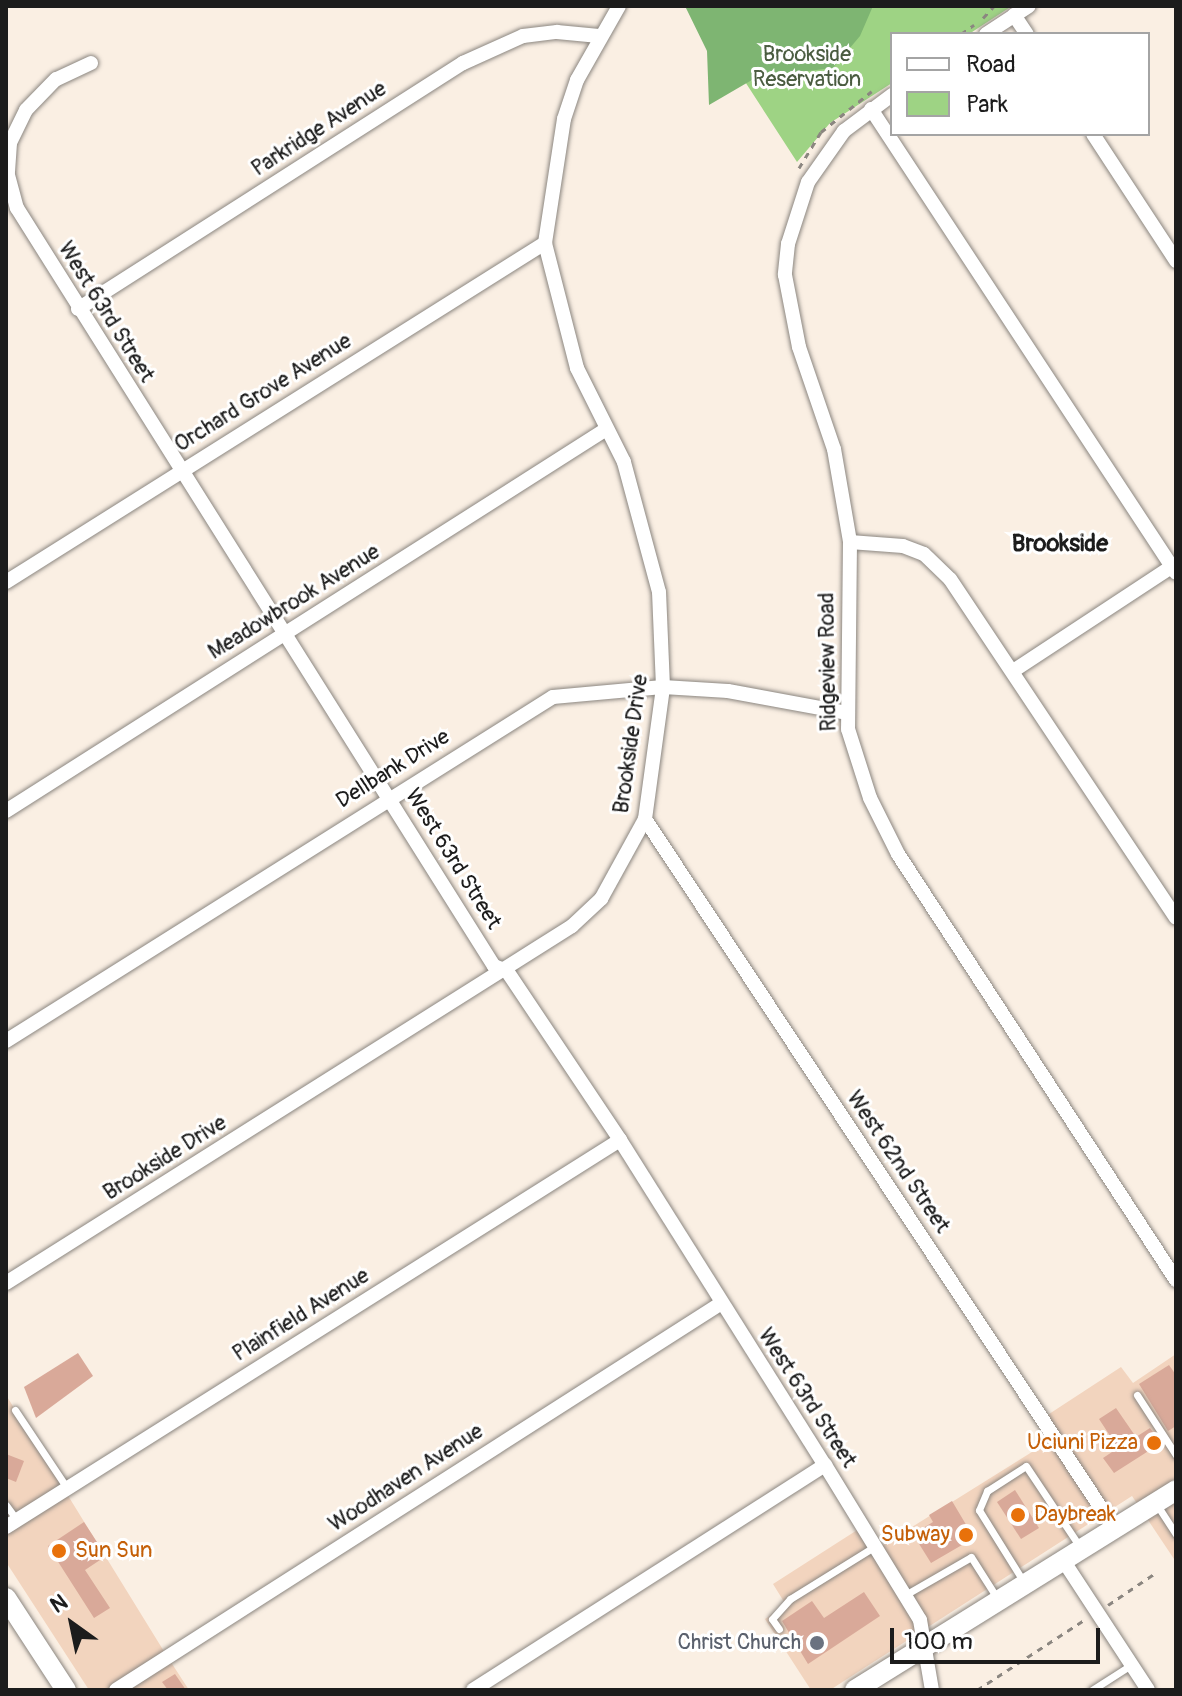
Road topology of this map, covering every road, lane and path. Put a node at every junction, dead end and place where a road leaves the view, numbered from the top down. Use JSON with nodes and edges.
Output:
{"nodes":[{"id":1,"x":619,"y":6,"type":"edge"},
{"id":2,"x":1029,"y":6,"type":"edge"},
{"id":3,"x":1014,"y":15,"type":"junction"},
{"id":4,"x":989,"y":32,"type":"edge"},
{"id":5,"x":1026,"y":32,"type":"edge"},
{"id":6,"x":599,"y":36,"type":"junction"},
{"id":7,"x":91,"y":63,"type":"dead end"},
{"id":8,"x":890,"y":96,"type":"edge"},
{"id":9,"x":871,"y":109,"type":"junction"},
{"id":10,"x":1094,"y":136,"type":"edge"},
{"id":11,"x":545,"y":243,"type":"junction"},
{"id":12,"x":1176,"y":261,"type":"edge"},
{"id":13,"x":78,"y":309,"type":"junction"},
{"id":14,"x":605,"y":430,"type":"junction"},
{"id":15,"x":179,"y":472,"type":"junction"},
{"id":16,"x":850,"y":542,"type":"junction"},
{"id":17,"x":1175,"y":568,"type":"edge"},
{"id":18,"x":6,"y":582,"type":"edge"},
{"id":19,"x":285,"y":634,"type":"junction"},
{"id":20,"x":1013,"y":671,"type":"junction"},
{"id":21,"x":663,"y":687,"type":"junction"},
{"id":22,"x":848,"y":713,"type":"junction"},
{"id":23,"x":389,"y":797,"type":"junction"},
{"id":24,"x":6,"y":811,"type":"edge"},
{"id":25,"x":645,"y":819,"type":"junction"},
{"id":26,"x":1176,"y":918,"type":"edge"},
{"id":27,"x":507,"y":971,"type":"junction"},
{"id":28,"x":6,"y":1041,"type":"edge"},
{"id":29,"x":620,"y":1140,"type":"junction"},
{"id":30,"x":1175,"y":1276,"type":"edge"},
{"id":31,"x":6,"y":1283,"type":"edge"},
{"id":32,"x":720,"y":1304,"type":"junction"},
{"id":33,"x":1137,"y":1395,"type":"dead end"},
{"id":34,"x":15,"y":1410,"type":"dead end"},
{"id":35,"x":1176,"y":1455,"type":"edge"},
{"id":36,"x":825,"y":1465,"type":"junction"},
{"id":37,"x":67,"y":1488,"type":"junction"},
{"id":38,"x":1176,"y":1490,"type":"edge"},
{"id":39,"x":1156,"y":1503,"type":"junction"},
{"id":40,"x":6,"y":1505,"type":"edge"},
{"id":41,"x":11,"y":1524,"type":"edge"},
{"id":42,"x":1115,"y":1529,"type":"junction"},
{"id":43,"x":1176,"y":1534,"type":"edge"},
{"id":44,"x":874,"y":1547,"type":"junction"},
{"id":45,"x":1072,"y":1555,"type":"junction"},
{"id":46,"x":1157,"y":1572,"type":"dead end"},
{"id":47,"x":1025,"y":1584,"type":"junction"},
{"id":48,"x":904,"y":1596,"type":"junction"},
{"id":49,"x":6,"y":1598,"type":"edge"},
{"id":50,"x":998,"y":1600,"type":"junction"},
{"id":51,"x":1108,"y":1605,"type":"dead end"},
{"id":52,"x":1084,"y":1620,"type":"dead end"},
{"id":53,"x":779,"y":1629,"type":"dead end"},
{"id":54,"x":927,"y":1644,"type":"junction"},
{"id":55,"x":1132,"y":1664,"type":"junction"},
{"id":56,"x":66,"y":1690,"type":"edge"},
{"id":57,"x":116,"y":1690,"type":"edge"},
{"id":58,"x":473,"y":1690,"type":"edge"},
{"id":59,"x":855,"y":1690,"type":"edge"},
{"id":60,"x":932,"y":1690,"type":"edge"},
{"id":61,"x":977,"y":1690,"type":"edge"},
{"id":62,"x":1092,"y":1690,"type":"edge"},
{"id":63,"x":1148,"y":1690,"type":"edge"}],
"edges":[{"from":1,"to":6,"type":"street","name":"Brookside Drive"},
{"from":2,"to":3,"type":"street"},
{"from":3,"to":4,"type":"street"},
{"from":3,"to":5,"type":"street"},
{"from":6,"to":11,"type":"street","name":"Brookside Drive"},
{"from":6,"to":13,"type":"street","name":"Parkridge Avenue"},
{"from":7,"to":13,"type":"street","name":"West 63rd Street"},
{"from":8,"to":9,"type":"street","name":"Ridgeview Road"},
{"from":9,"to":16,"type":"street","name":"Ridgeview Road"},
{"from":9,"to":17,"type":"street"},
{"from":10,"to":12,"type":"street"},
{"from":11,"to":14,"type":"street","name":"Brookside Drive"},
{"from":11,"to":15,"type":"street","name":"Orchard Grove Avenue"},
{"from":13,"to":15,"type":"street","name":"West 63rd Street"},
{"from":14,"to":19,"type":"street","name":"Meadowbrook Avenue"},
{"from":14,"to":21,"type":"street","name":"Brookside Drive"},
{"from":15,"to":18,"type":"street","name":"Orchard Grove Avenue"},
{"from":15,"to":19,"type":"street","name":"West 63rd Street"},
{"from":16,"to":20,"type":"street"},
{"from":16,"to":22,"type":"street","name":"Ridgeview Road"},
{"from":17,"to":20,"type":"street"},
{"from":19,"to":23,"type":"street","name":"West 63rd Street"},
{"from":19,"to":24,"type":"street","name":"Meadowbrook Avenue"},
{"from":20,"to":26,"type":"street"},
{"from":21,"to":22,"type":"street","name":"Dellbank Drive"},
{"from":21,"to":23,"type":"street","name":"Dellbank Drive"},
{"from":21,"to":25,"type":"street","name":"Brookside Drive"},
{"from":22,"to":30,"type":"street","name":"Ridgeview Road"},
{"from":23,"to":27,"type":"street","name":"West 63rd Street"},
{"from":23,"to":28,"type":"street","name":"Dellbank Drive"},
{"from":25,"to":27,"type":"street","name":"Brookside Drive"},
{"from":25,"to":42,"type":"street","name":"West 62nd Street"},
{"from":27,"to":29,"type":"street","name":"West 63rd Street"},
{"from":27,"to":31,"type":"street","name":"Brookside Drive"},
{"from":29,"to":32,"type":"street","name":"West 63rd Street"},
{"from":29,"to":37,"type":"street","name":"Plainfield Avenue"},
{"from":32,"to":36,"type":"street","name":"West 63rd Street"},
{"from":32,"to":57,"type":"street","name":"Woodhaven Avenue"},
{"from":33,"to":35,"type":"lane"},
{"from":34,"to":37,"type":"lane"},
{"from":36,"to":44,"type":"street","name":"West 63rd Street"},
{"from":36,"to":58,"type":"street"},
{"from":37,"to":41,"type":"street","name":"Plainfield Avenue"},
{"from":38,"to":39,"type":"main road"},
{"from":39,"to":42,"type":"main road"},
{"from":39,"to":43,"type":"lane"},
{"from":40,"to":41,"type":"lane"},
{"from":42,"to":45,"type":"main road"},
{"from":44,"to":48,"type":"street","name":"West 63rd Street"},
{"from":44,"to":53,"type":"lane"},
{"from":45,"to":47,"type":"main road"},
{"from":45,"to":47,"type":"lane"},
{"from":45,"to":55,"type":"street"},
{"from":46,"to":51,"type":"path"},
{"from":47,"to":50,"type":"main road"},
{"from":48,"to":50,"type":"lane"},
{"from":48,"to":54,"type":"street","name":"West 63rd Street"},
{"from":49,"to":56,"type":"main road"},
{"from":50,"to":54,"type":"main road"},
{"from":52,"to":61,"type":"path"},
{"from":54,"to":59,"type":"main road"},
{"from":54,"to":60,"type":"street","name":"West 63rd Street"},
{"from":55,"to":62,"type":"lane"},
{"from":55,"to":63,"type":"street"}]}
